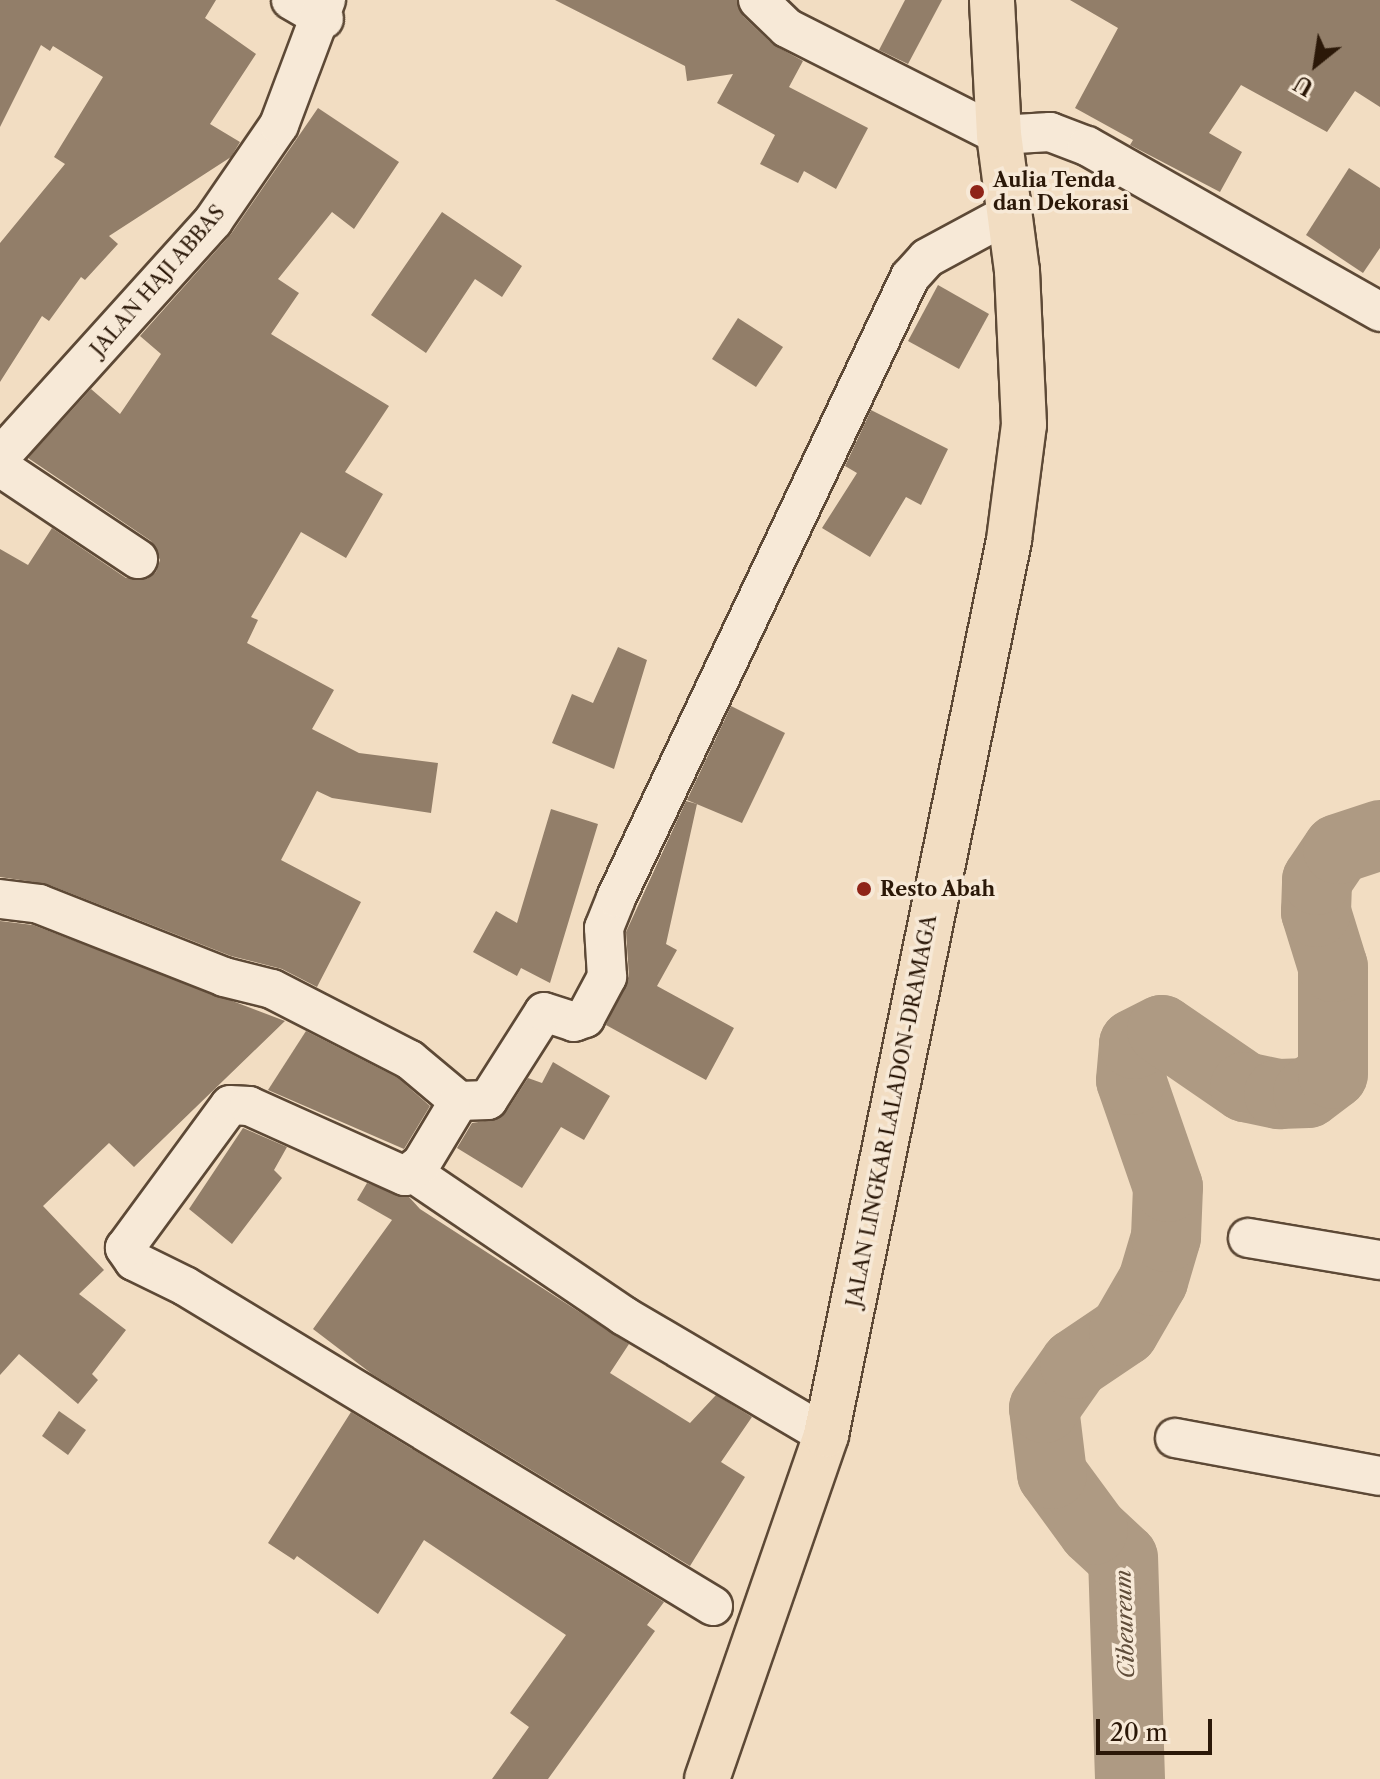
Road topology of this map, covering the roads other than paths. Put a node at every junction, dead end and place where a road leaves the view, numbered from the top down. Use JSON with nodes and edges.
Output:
{"nodes":[{"id":1,"x":758,"y":0,"type":"edge"},
{"id":2,"x":992,"y":0,"type":"edge"},
{"id":3,"x":314,"y":6,"type":"edge"},
{"id":4,"x":999,"y":135,"type":"junction"},
{"id":5,"x":1012,"y":212,"type":"junction"},
{"id":6,"x":1380,"y":312,"type":"edge"},
{"id":7,"x":0,"y":457,"type":"edge"},
{"id":8,"x":0,"y":467,"type":"edge"},
{"id":9,"x":138,"y":559,"type":"dead end"},
{"id":10,"x":0,"y":899,"type":"edge"},
{"id":11,"x":459,"y":1101,"type":"junction"},
{"id":12,"x":413,"y":1173,"type":"junction"},
{"id":13,"x":1248,"y":1238,"type":"dead end"},
{"id":14,"x":1380,"y":1260,"type":"edge"},
{"id":15,"x":826,"y":1435,"type":"junction"},
{"id":16,"x":1175,"y":1438,"type":"dead end"},
{"id":17,"x":1380,"y":1476,"type":"edge"},
{"id":18,"x":713,"y":1606,"type":"dead end"},
{"id":19,"x":707,"y":1779,"type":"edge"}],
"edges":[{"from":1,"to":4,"type":"street"},
{"from":2,"to":4,"type":"main road","name":"JALAN LINGKAR LALADON-DRAMAGA"},
{"from":3,"to":7,"type":"street","name":"JALAN HAJI ABBAS"},
{"from":4,"to":5,"type":"main road","name":"JALAN LINGKAR LALADON-DRAMAGA"},
{"from":4,"to":6,"type":"street"},
{"from":5,"to":11,"type":"street"},
{"from":5,"to":15,"type":"main road","name":"JALAN LINGKAR LALADON-DRAMAGA"},
{"from":8,"to":9,"type":"street"},
{"from":10,"to":11,"type":"street"},
{"from":11,"to":12,"type":"street"},
{"from":12,"to":15,"type":"street"},
{"from":12,"to":18,"type":"street"},
{"from":13,"to":14,"type":"street"},
{"from":15,"to":19,"type":"main road","name":"JALAN LINGKAR LALADON-DRAMAGA"},
{"from":16,"to":17,"type":"street"}]}
